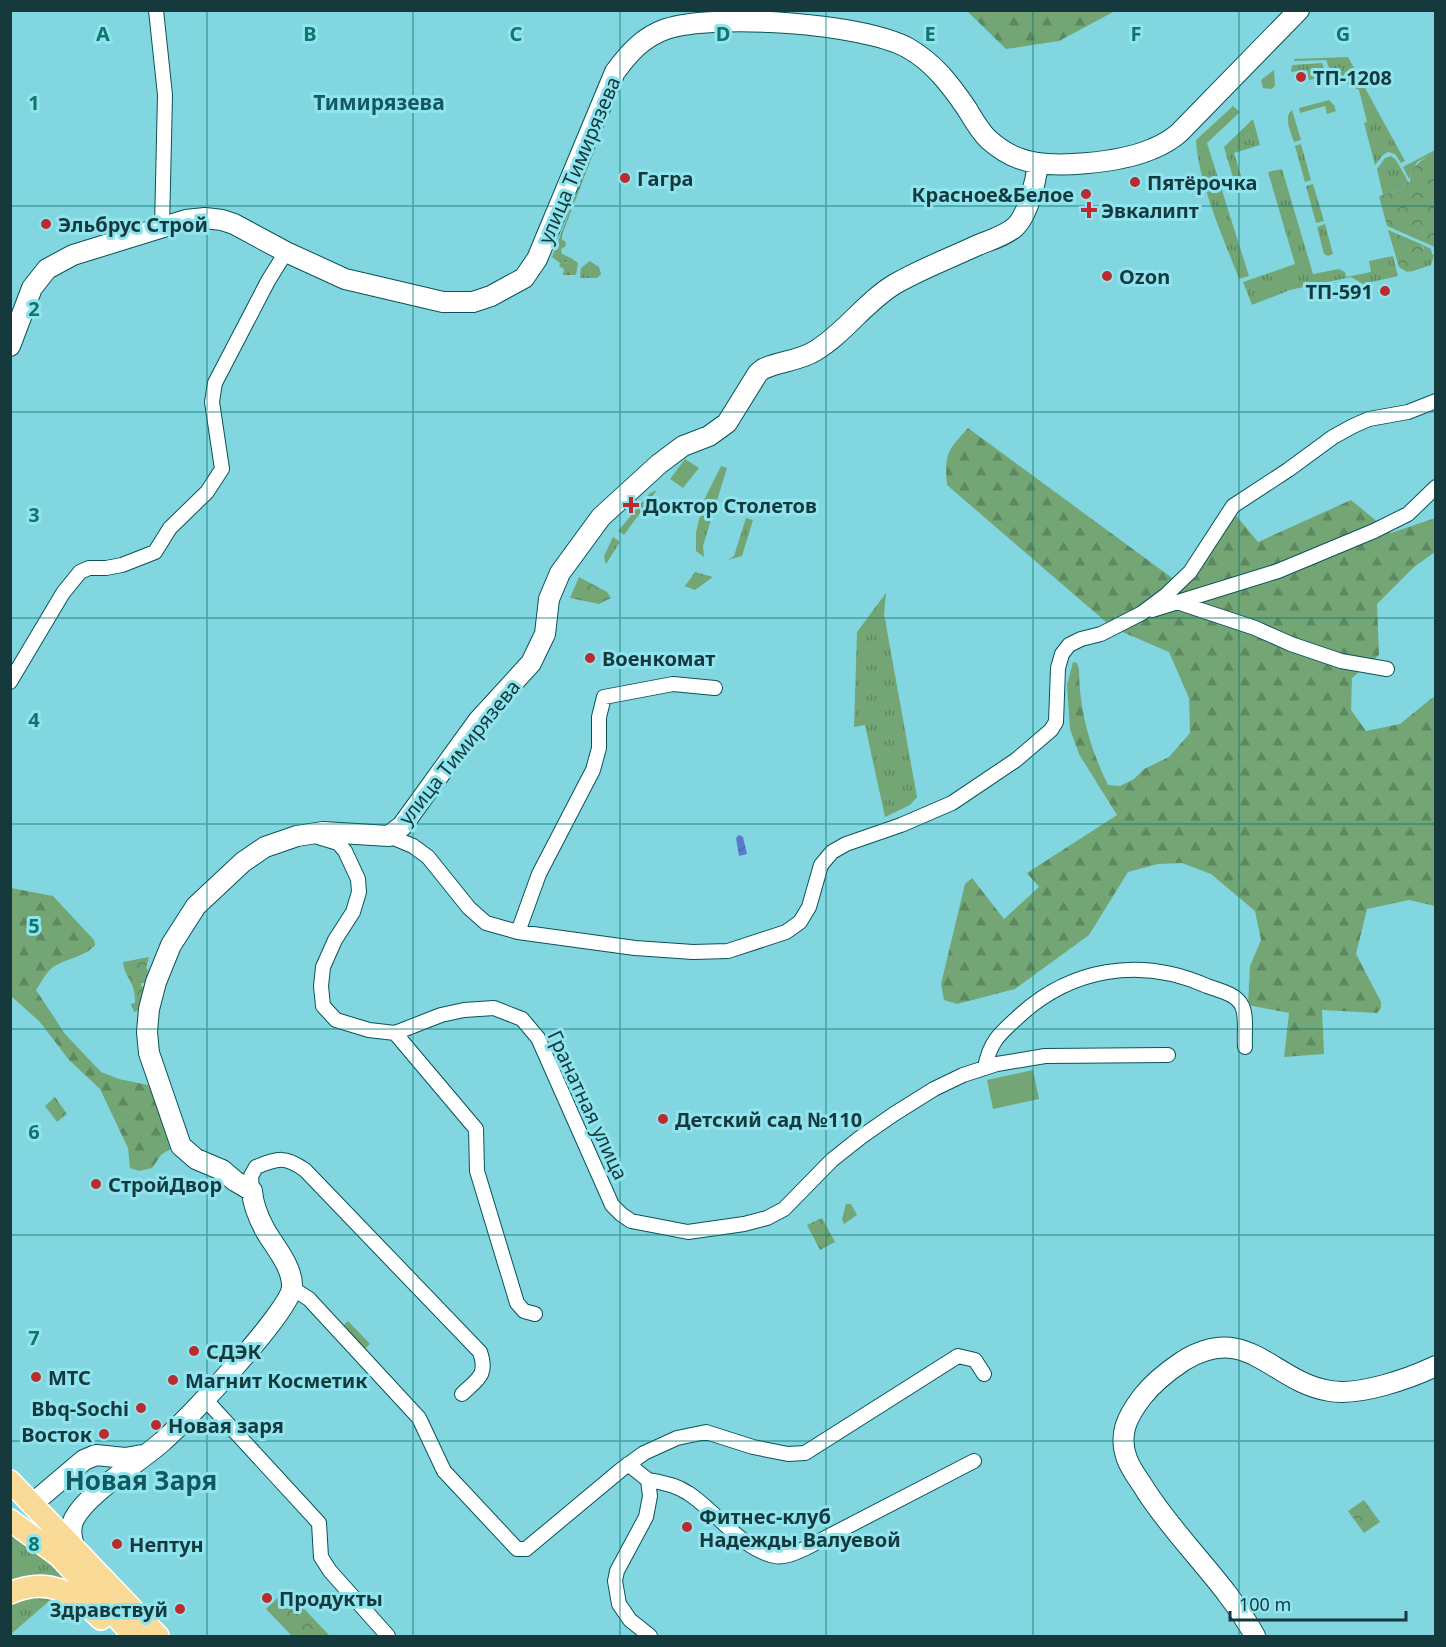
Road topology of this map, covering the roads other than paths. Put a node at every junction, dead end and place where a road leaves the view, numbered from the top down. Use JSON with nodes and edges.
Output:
{"nodes":[{"id":1,"x":156,"y":10,"type":"edge"},
{"id":2,"x":1299,"y":10,"type":"edge"},
{"id":3,"x":1038,"y":163,"type":"junction"},
{"id":4,"x":162,"y":227,"type":"junction"},
{"id":5,"x":286,"y":252,"type":"junction"},
{"id":6,"x":10,"y":346,"type":"edge"},
{"id":7,"x":1436,"y":402,"type":"edge"},
{"id":8,"x":1436,"y":487,"type":"edge"},
{"id":9,"x":1177,"y":602,"type":"junction"},
{"id":10,"x":1142,"y":613,"type":"junction"},
{"id":11,"x":1387,"y":669,"type":"dead end"},
{"id":12,"x":10,"y":682,"type":"edge"},
{"id":13,"x":715,"y":688,"type":"dead end"},
{"id":14,"x":297,"y":836,"type":"junction"},
{"id":15,"x":389,"y":836,"type":"junction"},
{"id":16,"x":518,"y":932,"type":"junction"},
{"id":17,"x":395,"y":1033,"type":"junction"},
{"id":18,"x":1245,"y":1047,"type":"dead end"},
{"id":19,"x":1168,"y":1055,"type":"dead end"},
{"id":20,"x":985,"y":1067,"type":"junction"},
{"id":21,"x":252,"y":1191,"type":"junction"},
{"id":22,"x":292,"y":1288,"type":"junction"},
{"id":23,"x":535,"y":1314,"type":"dead end"},
{"id":24,"x":1436,"y":1366,"type":"edge"},
{"id":25,"x":984,"y":1374,"type":"dead end"},
{"id":26,"x":462,"y":1394,"type":"dead end"},
{"id":27,"x":205,"y":1399,"type":"junction"},
{"id":28,"x":148,"y":1453,"type":"junction"},
{"id":29,"x":109,"y":1458,"type":"junction"},
{"id":30,"x":974,"y":1461,"type":"dead end"},
{"id":31,"x":628,"y":1464,"type":"junction"},
{"id":32,"x":113,"y":1479,"type":"junction"},
{"id":33,"x":648,"y":1480,"type":"junction"},
{"id":34,"x":10,"y":1481,"type":"edge"},
{"id":35,"x":32,"y":1504,"type":"junction"},
{"id":36,"x":10,"y":1520,"type":"edge"},
{"id":37,"x":75,"y":1550,"type":"junction"},
{"id":38,"x":10,"y":1593,"type":"edge"},
{"id":39,"x":119,"y":1636,"type":"edge"},
{"id":40,"x":134,"y":1636,"type":"edge"},
{"id":41,"x":158,"y":1636,"type":"edge"},
{"id":42,"x":388,"y":1636,"type":"edge"},
{"id":43,"x":650,"y":1636,"type":"edge"},
{"id":44,"x":1255,"y":1636,"type":"edge"}],
"edges":[{"from":1,"to":4,"type":"street"},
{"from":2,"to":3,"type":"street","name":"улица Тимирязева"},
{"from":3,"to":5,"type":"street","name":"улица Тимирязева"},
{"from":3,"to":15,"type":"street","name":"улица Тимирязева"},
{"from":4,"to":5,"type":"street","name":"улица Тимирязева"},
{"from":4,"to":6,"type":"street","name":"улица Тимирязева"},
{"from":5,"to":12,"type":"street"},
{"from":7,"to":10,"type":"street","name":"улица Тимирязева"},
{"from":8,"to":9,"type":"street"},
{"from":9,"to":10,"type":"street"},
{"from":9,"to":11,"type":"street"},
{"from":10,"to":16,"type":"street","name":"улица Тимирязева"},
{"from":13,"to":16,"type":"street"},
{"from":14,"to":15,"type":"street","name":"улица Тимирязева"},
{"from":14,"to":17,"type":"street","name":"улица Тимирязева"},
{"from":14,"to":21,"type":"street","name":"улица Тимирязева"},
{"from":15,"to":16,"type":"street","name":"улица Тимирязева"},
{"from":17,"to":20,"type":"street","name":"Гранатная улица"},
{"from":17,"to":23,"type":"street"},
{"from":18,"to":20,"type":"street"},
{"from":19,"to":20,"type":"street","name":"Гранатная улица"},
{"from":21,"to":22,"type":"street"},
{"from":21,"to":26,"type":"street"},
{"from":22,"to":27,"type":"street"},
{"from":22,"to":31,"type":"street"},
{"from":24,"to":44,"type":"street"},
{"from":25,"to":31,"type":"street"},
{"from":27,"to":28,"type":"street"},
{"from":27,"to":42,"type":"street"},
{"from":28,"to":29,"type":"street"},
{"from":28,"to":32,"type":"street"},
{"from":29,"to":32,"type":"street"},
{"from":29,"to":35,"type":"street"},
{"from":30,"to":33,"type":"street"},
{"from":31,"to":33,"type":"street"},
{"from":32,"to":37,"type":"street"},
{"from":33,"to":43,"type":"street"},
{"from":34,"to":35,"type":"main road"},
{"from":35,"to":37,"type":"main road"},
{"from":36,"to":40,"type":"main road"},
{"from":37,"to":41,"type":"main road"},
{"from":38,"to":39,"type":"main road"}]}
